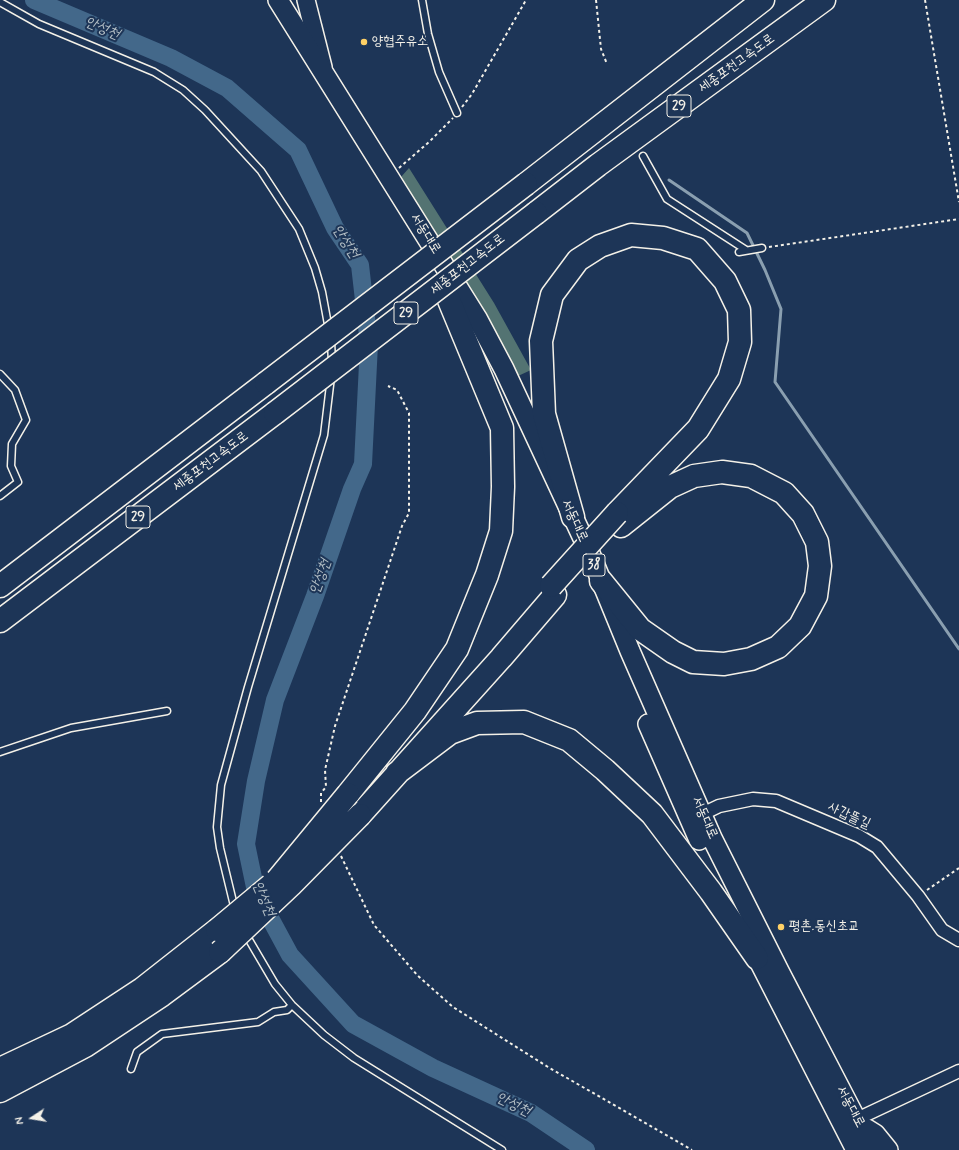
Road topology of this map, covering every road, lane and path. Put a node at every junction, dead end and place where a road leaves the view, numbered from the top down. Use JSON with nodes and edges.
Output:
{"nodes":[{"id":1,"x":264,"y":0,"type":"edge"},
{"id":2,"x":278,"y":0,"type":"edge"},
{"id":3,"x":306,"y":0,"type":"edge"},
{"id":4,"x":422,"y":0,"type":"edge"},
{"id":5,"x":526,"y":0,"type":"edge"},
{"id":6,"x":596,"y":0,"type":"edge"},
{"id":7,"x":763,"y":0,"type":"edge"},
{"id":8,"x":824,"y":0,"type":"edge"},
{"id":9,"x":925,"y":0,"type":"edge"},
{"id":10,"x":0,"y":2,"type":"edge"},
{"id":11,"x":607,"y":64,"type":"dead end"},
{"id":12,"x":325,"y":73,"type":"junction"},
{"id":13,"x":457,"y":113,"type":"junction"},
{"id":14,"x":643,"y":156,"type":"dead end"},
{"id":15,"x":389,"y":176,"type":"junction"},
{"id":16,"x":959,"y":202,"type":"edge"},
{"id":17,"x":959,"y":219,"type":"edge"},
{"id":18,"x":762,"y":248,"type":"joint"},
{"id":19,"x":748,"y":250,"type":"junction"},
{"id":20,"x":739,"y":252,"type":"dead end"},
{"id":21,"x":446,"y":293,"type":"junction"},
{"id":22,"x":0,"y":374,"type":"edge"},
{"id":23,"x":388,"y":386,"type":"dead end"},
{"id":24,"x":0,"y":496,"type":"edge"},
{"id":25,"x":573,"y":517,"type":"junction"},
{"id":26,"x":619,"y":519,"type":"junction"},
{"id":27,"x":601,"y":581,"type":"junction"},
{"id":28,"x":0,"y":586,"type":"edge"},
{"id":29,"x":553,"y":590,"type":"junction"},
{"id":30,"x":0,"y":621,"type":"edge"},
{"id":31,"x":167,"y":711,"type":"dead end"},
{"id":32,"x":0,"y":752,"type":"edge"},
{"id":33,"x":397,"y":773,"type":"junction"},
{"id":34,"x":353,"y":803,"type":"junction"},
{"id":35,"x":322,"y":808,"type":"dead end"},
{"id":36,"x":696,"y":817,"type":"junction"},
{"id":37,"x":338,"y":851,"type":"dead end"},
{"id":38,"x":959,"y":868,"type":"edge"},
{"id":39,"x":918,"y":896,"type":"junction"},
{"id":40,"x":959,"y":940,"type":"edge"},
{"id":41,"x":757,"y":958,"type":"junction"},
{"id":42,"x":292,"y":1005,"type":"junction"},
{"id":43,"x":131,"y":1069,"type":"dead end"},
{"id":44,"x":0,"y":1070,"type":"edge"},
{"id":45,"x":959,"y":1071,"type":"edge"},
{"id":46,"x":0,"y":1091,"type":"edge"},
{"id":47,"x":859,"y":1122,"type":"junction"},
{"id":48,"x":502,"y":1150,"type":"edge"},
{"id":49,"x":692,"y":1150,"type":"edge"},
{"id":50,"x":856,"y":1150,"type":"edge"},
{"id":51,"x":872,"y":1150,"type":"edge"},
{"id":52,"x":888,"y":1150,"type":"edge"}],
"edges":[{"from":1,"to":21,"type":"main road","name":"서동대로","number":"38"},
{"from":2,"to":12,"type":"main road","name":"서동대로","number":"38"},
{"from":3,"to":12,"type":"street"},
{"from":4,"to":13,"type":"lane"},
{"from":5,"to":13,"type":"path"},
{"from":6,"to":11,"type":"path"},
{"from":7,"to":28,"type":"highway","name":"세종포천고속도로","number":"29","bridge":true},
{"from":8,"to":30,"type":"highway","name":"세종포천고속도로","number":"29","bridge":true},
{"from":9,"to":16,"type":"path"},
{"from":10,"to":42,"type":"lane"},
{"from":12,"to":15,"type":"main road","name":"서동대로","number":"38"},
{"from":13,"to":15,"type":"path"},
{"from":14,"to":19,"type":"lane"},
{"from":15,"to":25,"type":"main road","name":"서동대로","number":"38"},
{"from":17,"to":18,"type":"path"},
{"from":18,"to":19,"type":"lane"},
{"from":19,"to":20,"type":"lane"},
{"from":21,"to":34,"type":"highway"},
{"from":21,"to":36,"type":"main road","name":"서동대로","number":"38"},
{"from":22,"to":24,"type":"lane"},
{"from":23,"to":35,"type":"path"},
{"from":25,"to":26,"type":"highway"},
{"from":25,"to":27,"type":"main road","name":"서동대로","number":"38"},
{"from":26,"to":27,"type":"highway"},
{"from":26,"to":29,"type":"highway"},
{"from":27,"to":36,"type":"main road","name":"서동대로","number":"38"},
{"from":29,"to":33,"type":"highway"},
{"from":29,"to":34,"type":"highway"},
{"from":31,"to":32,"type":"lane"},
{"from":33,"to":34,"type":"highway"},
{"from":33,"to":41,"type":"highway"},
{"from":34,"to":44,"type":"highway","bridge":true},
{"from":34,"to":46,"type":"highway","bridge":true},
{"from":36,"to":39,"type":"street","name":"사갑뜰길"},
{"from":36,"to":41,"type":"main road","name":"서동대로","number":"38"},
{"from":36,"to":47,"type":"main road","name":"서동대로","number":"38"},
{"from":37,"to":49,"type":"path"},
{"from":38,"to":39,"type":"path"},
{"from":39,"to":40,"type":"street","name":"사갑뜰길"},
{"from":41,"to":50,"type":"main road","name":"서동대로","number":"38"},
{"from":42,"to":43,"type":"lane"},
{"from":42,"to":48,"type":"lane"},
{"from":45,"to":47,"type":"street"},
{"from":47,"to":51,"type":"main road","name":"서동대로","number":"38"},
{"from":47,"to":52,"type":"main road"}]}
